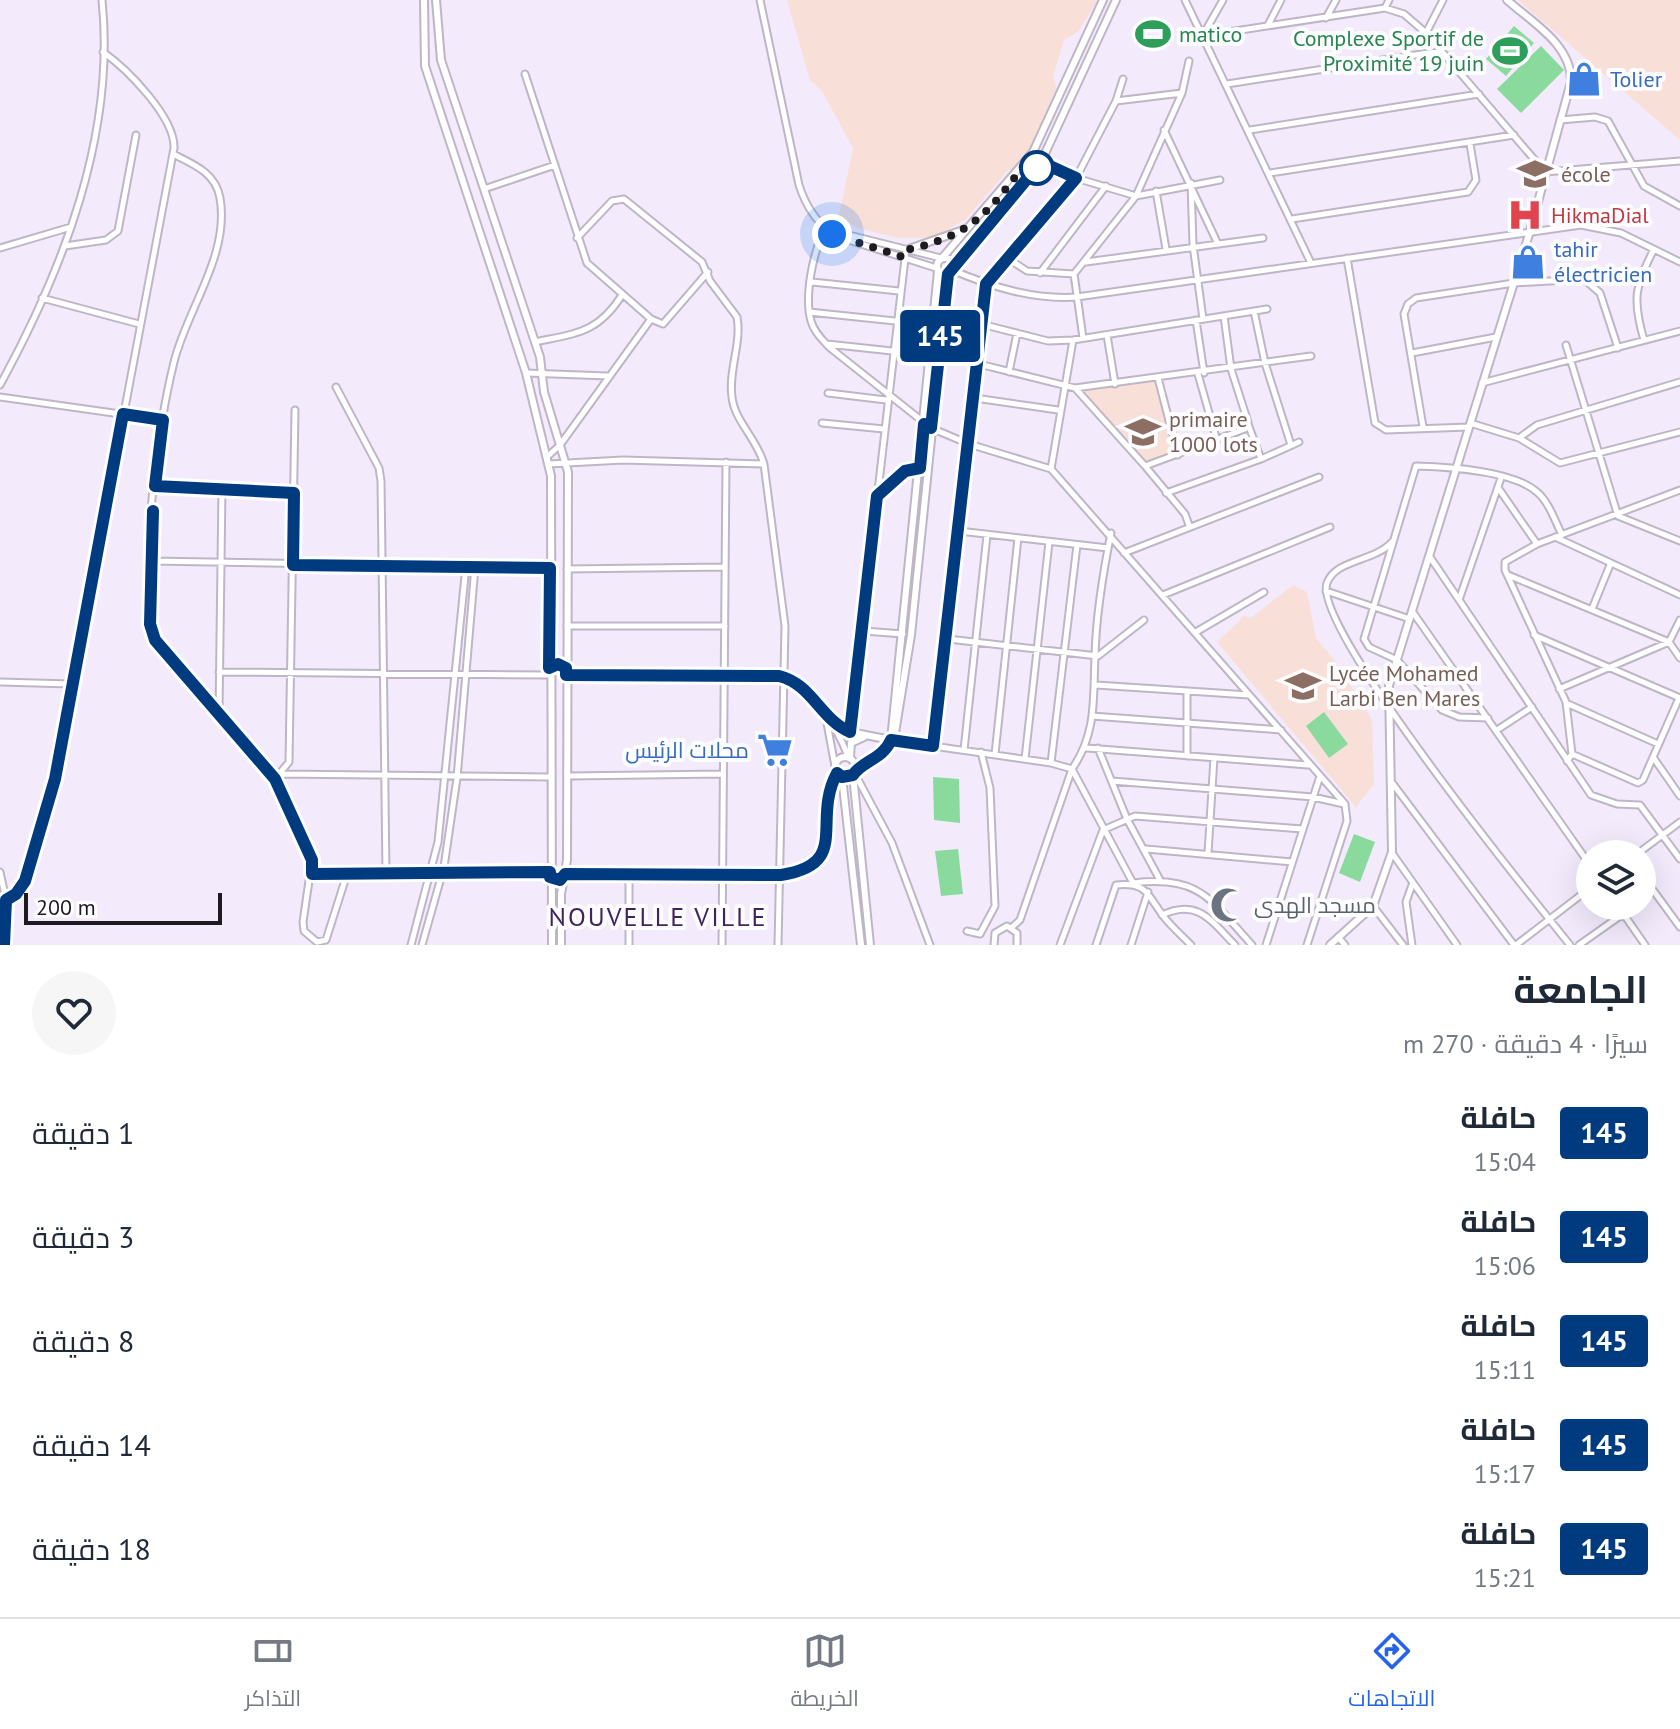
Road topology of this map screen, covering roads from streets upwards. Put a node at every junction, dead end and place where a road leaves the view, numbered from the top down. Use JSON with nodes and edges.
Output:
{"nodes":[{"id":1,"x":102,"y":0,"type":"edge"},
{"id":2,"x":424,"y":0,"type":"edge"},
{"id":3,"x":436,"y":0,"type":"edge"},
{"id":4,"x":760,"y":0,"type":"edge"},
{"id":5,"x":1103,"y":0,"type":"edge"},
{"id":6,"x":1116,"y":0,"type":"edge"},
{"id":7,"x":1185,"y":0,"type":"edge"},
{"id":8,"x":1223,"y":0,"type":"edge"},
{"id":9,"x":1281,"y":0,"type":"edge"},
{"id":10,"x":1336,"y":0,"type":"edge"},
{"id":11,"x":1389,"y":0,"type":"edge"},
{"id":12,"x":1443,"y":0,"type":"edge"},
{"id":13,"x":1507,"y":0,"type":"edge"},
{"id":14,"x":1385,"y":8,"type":"junction"},
{"id":15,"x":1325,"y":19,"type":"junction"},
{"id":16,"x":1267,"y":26,"type":"junction"},
{"id":17,"x":1426,"y":33,"type":"junction"},
{"id":18,"x":1202,"y":36,"type":"junction"},
{"id":19,"x":439,"y":51,"type":"junction"},
{"id":20,"x":1441,"y":51,"type":"junction"},
{"id":21,"x":103,"y":52,"type":"junction"},
{"id":22,"x":423,"y":53,"type":"junction"},
{"id":23,"x":1189,"y":61,"type":"dead end"},
{"id":24,"x":525,"y":74,"type":"dead end"},
{"id":25,"x":1123,"y":79,"type":"dead end"},
{"id":26,"x":1227,"y":84,"type":"junction"},
{"id":27,"x":1182,"y":93,"type":"junction"},
{"id":28,"x":1480,"y":94,"type":"junction"},
{"id":29,"x":1116,"y":101,"type":"junction"},
{"id":30,"x":1560,"y":120,"type":"junction"},
{"id":31,"x":1164,"y":129,"type":"junction"},
{"id":32,"x":1250,"y":130,"type":"junction"},
{"id":33,"x":136,"y":135,"type":"dead end"},
{"id":34,"x":1515,"y":135,"type":"junction"},
{"id":35,"x":1470,"y":144,"type":"junction"},
{"id":36,"x":173,"y":154,"type":"junction"},
{"id":37,"x":1031,"y":156,"type":"junction"},
{"id":38,"x":1680,"y":161,"type":"edge"},
{"id":39,"x":1041,"y":162,"type":"junction"},
{"id":40,"x":555,"y":165,"type":"junction"},
{"id":41,"x":1633,"y":168,"type":"junction"},
{"id":42,"x":1545,"y":172,"type":"junction"},
{"id":43,"x":1270,"y":173,"type":"junction"},
{"id":44,"x":1076,"y":178,"type":"junction"},
{"id":45,"x":1220,"y":180,"type":"dead end"},
{"id":46,"x":1191,"y":183,"type":"junction"},
{"id":47,"x":1106,"y":186,"type":"junction"},
{"id":48,"x":484,"y":189,"type":"junction"},
{"id":49,"x":1156,"y":191,"type":"junction"},
{"id":50,"x":1136,"y":196,"type":"junction"},
{"id":51,"x":1680,"y":206,"type":"edge"},
{"id":52,"x":1292,"y":219,"type":"junction"},
{"id":53,"x":72,"y":226,"type":"junction"},
{"id":54,"x":973,"y":226,"type":"junction"},
{"id":55,"x":825,"y":229,"type":"junction"},
{"id":56,"x":1530,"y":231,"type":"junction"},
{"id":57,"x":577,"y":238,"type":"junction"},
{"id":58,"x":1263,"y":238,"type":"dead end"},
{"id":59,"x":1217,"y":242,"type":"junction"},
{"id":60,"x":1193,"y":245,"type":"junction"},
{"id":61,"x":65,"y":246,"type":"junction"},
{"id":62,"x":0,"y":248,"type":"edge"},
{"id":63,"x":1166,"y":249,"type":"junction"},
{"id":64,"x":1654,"y":249,"type":"junction"},
{"id":65,"x":904,"y":253,"type":"junction"},
{"id":66,"x":942,"y":258,"type":"junction"},
{"id":67,"x":1007,"y":258,"type":"junction"},
{"id":68,"x":1347,"y":258,"type":"junction"},
{"id":69,"x":1310,"y":261,"type":"junction"},
{"id":70,"x":1086,"y":262,"type":"junction"},
{"id":71,"x":1680,"y":262,"type":"edge"},
{"id":72,"x":937,"y":269,"type":"junction"},
{"id":73,"x":951,"y":270,"type":"junction"},
{"id":74,"x":708,"y":271,"type":"junction"},
{"id":75,"x":1040,"y":273,"type":"junction"},
{"id":76,"x":1074,"y":274,"type":"junction"},
{"id":77,"x":1199,"y":281,"type":"junction"},
{"id":78,"x":812,"y":282,"type":"junction"},
{"id":79,"x":1514,"y":283,"type":"junction"},
{"id":80,"x":986,"y":284,"type":"junction"},
{"id":81,"x":899,"y":291,"type":"junction"},
{"id":82,"x":622,"y":295,"type":"junction"},
{"id":83,"x":1077,"y":297,"type":"junction"},
{"id":84,"x":42,"y":298,"type":"junction"},
{"id":85,"x":1267,"y":309,"type":"dead end"},
{"id":86,"x":1254,"y":311,"type":"junction"},
{"id":87,"x":809,"y":312,"type":"junction"},
{"id":88,"x":1224,"y":316,"type":"junction"},
{"id":89,"x":651,"y":319,"type":"junction"},
{"id":90,"x":1200,"y":320,"type":"junction"},
{"id":91,"x":895,"y":321,"type":"junction"},
{"id":92,"x":139,"y":324,"type":"junction"},
{"id":93,"x":981,"y":324,"type":"junction"},
{"id":94,"x":1680,"y":331,"type":"edge"},
{"id":95,"x":1017,"y":333,"type":"junction"},
{"id":96,"x":1107,"y":335,"type":"junction"},
{"id":97,"x":1496,"y":337,"type":"junction"},
{"id":98,"x":1083,"y":338,"type":"junction"},
{"id":99,"x":1073,"y":340,"type":"junction"},
{"id":100,"x":1644,"y":340,"type":"junction"},
{"id":101,"x":535,"y":342,"type":"junction"},
{"id":102,"x":826,"y":344,"type":"junction"},
{"id":103,"x":1566,"y":345,"type":"dead end"},
{"id":104,"x":1618,"y":348,"type":"junction"},
{"id":105,"x":892,"y":351,"type":"junction"},
{"id":106,"x":1412,"y":353,"type":"junction"},
{"id":107,"x":1311,"y":356,"type":"dead end"},
{"id":108,"x":1571,"y":362,"type":"junction"},
{"id":109,"x":1265,"y":363,"type":"junction"},
{"id":110,"x":979,"y":364,"type":"junction"},
{"id":111,"x":1231,"y":369,"type":"junction"},
{"id":112,"x":1009,"y":372,"type":"junction"},
{"id":113,"x":526,"y":373,"type":"junction"},
{"id":114,"x":541,"y":373,"type":"junction"},
{"id":115,"x":1201,"y":374,"type":"junction"},
{"id":116,"x":608,"y":376,"type":"junction"},
{"id":117,"x":1158,"y":378,"type":"junction"},
{"id":118,"x":1680,"y":382,"type":"edge"},
{"id":119,"x":1482,"y":383,"type":"junction"},
{"id":120,"x":1115,"y":384,"type":"junction"},
{"id":121,"x":0,"y":385,"type":"edge"},
{"id":122,"x":336,"y":387,"type":"dead end"},
{"id":123,"x":1063,"y":388,"type":"junction"},
{"id":124,"x":1075,"y":388,"type":"junction"},
{"id":125,"x":828,"y":393,"type":"dead end"},
{"id":126,"x":0,"y":397,"type":"edge"},
{"id":127,"x":887,"y":398,"type":"junction"},
{"id":128,"x":975,"y":398,"type":"junction"},
{"id":129,"x":1585,"y":408,"type":"junction"},
{"id":130,"x":295,"y":410,"type":"dead end"},
{"id":131,"x":1058,"y":410,"type":"junction"},
{"id":132,"x":123,"y":414,"type":"junction"},
{"id":133,"x":163,"y":420,"type":"junction"},
{"id":134,"x":1248,"y":422,"type":"junction"},
{"id":135,"x":822,"y":423,"type":"dead end"},
{"id":136,"x":1470,"y":425,"type":"junction"},
{"id":137,"x":928,"y":426,"type":"junction"},
{"id":138,"x":1423,"y":427,"type":"junction"},
{"id":139,"x":884,"y":429,"type":"junction"},
{"id":140,"x":1680,"y":432,"type":"edge"},
{"id":141,"x":1519,"y":438,"type":"junction"},
{"id":142,"x":1217,"y":441,"type":"junction"},
{"id":143,"x":1299,"y":442,"type":"dead end"},
{"id":144,"x":969,"y":444,"type":"junction"},
{"id":145,"x":560,"y":445,"type":"junction"},
{"id":146,"x":1291,"y":445,"type":"junction"},
{"id":147,"x":1178,"y":455,"type":"junction"},
{"id":148,"x":1598,"y":455,"type":"junction"},
{"id":149,"x":1261,"y":459,"type":"junction"},
{"id":150,"x":548,"y":460,"type":"junction"},
{"id":151,"x":566,"y":461,"type":"junction"},
{"id":152,"x":726,"y":462,"type":"junction"},
{"id":153,"x":764,"y":464,"type":"junction"},
{"id":154,"x":1145,"y":466,"type":"junction"},
{"id":155,"x":1458,"y":467,"type":"junction"},
{"id":156,"x":920,"y":468,"type":"junction"},
{"id":157,"x":1051,"y":469,"type":"junction"},
{"id":158,"x":1319,"y":477,"type":"dead end"},
{"id":159,"x":1501,"y":478,"type":"junction"},
{"id":160,"x":155,"y":486,"type":"junction"},
{"id":161,"x":222,"y":487,"type":"junction"},
{"id":162,"x":1498,"y":488,"type":"junction"},
{"id":163,"x":1680,"y":490,"type":"edge"},
{"id":164,"x":294,"y":493,"type":"junction"},
{"id":165,"x":1166,"y":493,"type":"junction"},
{"id":166,"x":877,"y":496,"type":"junction"},
{"id":167,"x":1618,"y":516,"type":"junction"},
{"id":168,"x":1189,"y":525,"type":"junction"},
{"id":169,"x":1330,"y":527,"type":"dead end"},
{"id":170,"x":959,"y":531,"type":"junction"},
{"id":171,"x":1111,"y":533,"type":"junction"},
{"id":172,"x":987,"y":535,"type":"junction"},
{"id":173,"x":1559,"y":536,"type":"junction"},
{"id":174,"x":1018,"y":538,"type":"junction"},
{"id":175,"x":1680,"y":541,"type":"edge"},
{"id":176,"x":1049,"y":542,"type":"junction"},
{"id":177,"x":1392,"y":542,"type":"junction"},
{"id":178,"x":1537,"y":544,"type":"junction"},
{"id":179,"x":1077,"y":545,"type":"junction"},
{"id":180,"x":1108,"y":548,"type":"junction"},
{"id":181,"x":1124,"y":553,"type":"junction"},
{"id":182,"x":1430,"y":557,"type":"junction"},
{"id":183,"x":150,"y":561,"type":"junction"},
{"id":184,"x":221,"y":564,"type":"junction"},
{"id":185,"x":293,"y":565,"type":"junction"},
{"id":186,"x":382,"y":565,"type":"junction"},
{"id":187,"x":1610,"y":565,"type":"junction"},
{"id":188,"x":466,"y":566,"type":"junction"},
{"id":189,"x":475,"y":567,"type":"junction"},
{"id":190,"x":725,"y":567,"type":"junction"},
{"id":191,"x":550,"y":568,"type":"junction"},
{"id":192,"x":567,"y":569,"type":"junction"},
{"id":193,"x":1507,"y":575,"type":"junction"},
{"id":194,"x":1326,"y":591,"type":"junction"},
{"id":195,"x":1264,"y":592,"type":"dead end"},
{"id":196,"x":1163,"y":595,"type":"junction"},
{"id":197,"x":1680,"y":595,"type":"edge"},
{"id":198,"x":1459,"y":601,"type":"junction"},
{"id":199,"x":1372,"y":606,"type":"junction"},
{"id":200,"x":1592,"y":609,"type":"junction"},
{"id":201,"x":1411,"y":615,"type":"junction"},
{"id":202,"x":1144,"y":620,"type":"dead end"},
{"id":203,"x":1680,"y":620,"type":"edge"},
{"id":204,"x":567,"y":626,"type":"junction"},
{"id":205,"x":725,"y":626,"type":"junction"},
{"id":206,"x":864,"y":631,"type":"junction"},
{"id":207,"x":1196,"y":632,"type":"junction"},
{"id":208,"x":904,"y":634,"type":"junction"},
{"id":209,"x":1533,"y":635,"type":"junction"},
{"id":210,"x":948,"y":639,"type":"junction"},
{"id":211,"x":977,"y":642,"type":"junction"},
{"id":212,"x":1669,"y":642,"type":"junction"},
{"id":213,"x":1007,"y":646,"type":"junction"},
{"id":214,"x":1036,"y":649,"type":"junction"},
{"id":215,"x":1065,"y":652,"type":"junction"},
{"id":216,"x":1095,"y":656,"type":"junction"},
{"id":217,"x":1680,"y":658,"type":"edge"},
{"id":218,"x":1397,"y":660,"type":"junction"},
{"id":219,"x":1611,"y":668,"type":"junction"},
{"id":220,"x":219,"y":672,"type":"junction"},
{"id":221,"x":292,"y":673,"type":"junction"},
{"id":222,"x":383,"y":674,"type":"junction"},
{"id":223,"x":457,"y":674,"type":"junction"},
{"id":224,"x":549,"y":674,"type":"junction"},
{"id":225,"x":466,"y":675,"type":"junction"},
{"id":226,"x":566,"y":675,"type":"junction"},
{"id":227,"x":724,"y":676,"type":"junction"},
{"id":228,"x":784,"y":677,"type":"junction"},
{"id":229,"x":0,"y":682,"type":"edge"},
{"id":230,"x":71,"y":684,"type":"junction"},
{"id":231,"x":1096,"y":685,"type":"junction"},
{"id":232,"x":1559,"y":689,"type":"junction"},
{"id":233,"x":1187,"y":692,"type":"junction"},
{"id":234,"x":1249,"y":695,"type":"junction"},
{"id":235,"x":1680,"y":698,"type":"edge"},
{"id":236,"x":1566,"y":702,"type":"junction"},
{"id":237,"x":1388,"y":707,"type":"junction"},
{"id":238,"x":1532,"y":707,"type":"junction"},
{"id":239,"x":219,"y":716,"type":"junction"},
{"id":240,"x":1092,"y":716,"type":"junction"},
{"id":241,"x":826,"y":717,"type":"junction"},
{"id":242,"x":1488,"y":718,"type":"junction"},
{"id":243,"x":1187,"y":723,"type":"junction"},
{"id":244,"x":1282,"y":730,"type":"junction"},
{"id":245,"x":1497,"y":730,"type":"junction"},
{"id":246,"x":850,"y":732,"type":"junction"},
{"id":247,"x":867,"y":736,"type":"junction"},
{"id":248,"x":891,"y":740,"type":"junction"},
{"id":249,"x":1658,"y":744,"type":"junction"},
{"id":250,"x":933,"y":746,"type":"junction"},
{"id":251,"x":1087,"y":748,"type":"junction"},
{"id":252,"x":1098,"y":748,"type":"junction"},
{"id":253,"x":964,"y":750,"type":"junction"},
{"id":254,"x":981,"y":752,"type":"junction"},
{"id":255,"x":995,"y":754,"type":"junction"},
{"id":256,"x":1572,"y":754,"type":"junction"},
{"id":257,"x":1187,"y":756,"type":"junction"},
{"id":258,"x":1653,"y":756,"type":"junction"},
{"id":259,"x":849,"y":757,"type":"junction"},
{"id":260,"x":1214,"y":758,"type":"junction"},
{"id":261,"x":1025,"y":759,"type":"junction"},
{"id":262,"x":1567,"y":761,"type":"junction"},
{"id":263,"x":1051,"y":763,"type":"junction"},
{"id":264,"x":1309,"y":765,"type":"junction"},
{"id":265,"x":1072,"y":769,"type":"junction"},
{"id":266,"x":838,"y":772,"type":"junction"},
{"id":267,"x":854,"y":772,"type":"junction"},
{"id":268,"x":386,"y":773,"type":"junction"},
{"id":269,"x":447,"y":773,"type":"junction"},
{"id":270,"x":723,"y":774,"type":"junction"},
{"id":271,"x":278,"y":776,"type":"junction"},
{"id":272,"x":568,"y":776,"type":"junction"},
{"id":273,"x":1320,"y":776,"type":"junction"},
{"id":274,"x":549,"y":777,"type":"junction"},
{"id":275,"x":457,"y":778,"type":"junction"},
{"id":276,"x":1112,"y":781,"type":"junction"},
{"id":277,"x":1393,"y":784,"type":"junction"},
{"id":278,"x":1211,"y":789,"type":"junction"},
{"id":279,"x":1680,"y":796,"type":"edge"},
{"id":280,"x":1313,"y":797,"type":"junction"},
{"id":281,"x":1345,"y":804,"type":"junction"},
{"id":282,"x":1127,"y":819,"type":"junction"},
{"id":283,"x":1209,"y":821,"type":"junction"},
{"id":284,"x":1680,"y":822,"type":"edge"},
{"id":285,"x":1302,"y":829,"type":"junction"},
{"id":286,"x":1103,"y":830,"type":"junction"},
{"id":287,"x":1663,"y":834,"type":"junction"},
{"id":288,"x":1655,"y":840,"type":"edge"},
{"id":289,"x":1576,"y":845,"type":"edge"},
{"id":290,"x":1146,"y":849,"type":"junction"},
{"id":291,"x":1392,"y":852,"type":"junction"},
{"id":292,"x":1208,"y":853,"type":"junction"},
{"id":293,"x":1680,"y":859,"type":"edge"},
{"id":294,"x":1292,"y":862,"type":"junction"},
{"id":295,"x":550,"y":871,"type":"junction"},
{"id":296,"x":0,"y":872,"type":"edge"},
{"id":297,"x":386,"y":873,"type":"junction"},
{"id":298,"x":312,"y":874,"type":"junction"},
{"id":299,"x":347,"y":874,"type":"junction"},
{"id":300,"x":442,"y":874,"type":"junction"},
{"id":301,"x":565,"y":874,"type":"junction"},
{"id":302,"x":629,"y":874,"type":"junction"},
{"id":303,"x":723,"y":874,"type":"junction"},
{"id":304,"x":430,"y":875,"type":"junction"},
{"id":305,"x":781,"y":875,"type":"junction"},
{"id":306,"x":1160,"y":880,"type":"junction"},
{"id":307,"x":1133,"y":883,"type":"junction"},
{"id":308,"x":1412,"y":885,"type":"junction"},
{"id":309,"x":1148,"y":891,"type":"junction"},
{"id":310,"x":1656,"y":894,"type":"edge"},
{"id":311,"x":1576,"y":898,"type":"edge"},
{"id":312,"x":6,"y":900,"type":"junction"},
{"id":313,"x":1373,"y":906,"type":"junction"},
{"id":314,"x":1162,"y":915,"type":"junction"},
{"id":315,"x":1549,"y":918,"type":"junction"},
{"id":316,"x":1614,"y":920,"type":"edge"},
{"id":317,"x":1627,"y":920,"type":"edge"},
{"id":318,"x":988,"y":921,"type":"junction"},
{"id":319,"x":1680,"y":927,"type":"edge"},
{"id":320,"x":1011,"y":928,"type":"junction"},
{"id":321,"x":967,"y":931,"type":"dead end"},
{"id":322,"x":995,"y":933,"type":"junction"},
{"id":323,"x":1338,"y":937,"type":"junction"},
{"id":324,"x":1018,"y":943,"type":"edge"},
{"id":325,"x":2,"y":945,"type":"edge"},
{"id":326,"x":411,"y":945,"type":"edge"},
{"id":327,"x":422,"y":945,"type":"edge"},
{"id":328,"x":552,"y":945,"type":"edge"},
{"id":329,"x":561,"y":945,"type":"edge"},
{"id":330,"x":629,"y":945,"type":"edge"},
{"id":331,"x":722,"y":945,"type":"edge"},
{"id":332,"x":778,"y":945,"type":"edge"},
{"id":333,"x":861,"y":945,"type":"edge"},
{"id":334,"x":870,"y":945,"type":"edge"},
{"id":335,"x":930,"y":945,"type":"edge"},
{"id":336,"x":994,"y":945,"type":"edge"},
{"id":337,"x":1029,"y":945,"type":"edge"},
{"id":338,"x":1060,"y":945,"type":"edge"},
{"id":339,"x":1096,"y":945,"type":"edge"},
{"id":340,"x":1131,"y":945,"type":"edge"},
{"id":341,"x":1191,"y":945,"type":"edge"},
{"id":342,"x":1235,"y":945,"type":"edge"},
{"id":343,"x":1252,"y":945,"type":"edge"},
{"id":344,"x":1266,"y":945,"type":"edge"},
{"id":345,"x":1307,"y":945,"type":"edge"},
{"id":346,"x":1330,"y":945,"type":"edge"},
{"id":347,"x":1345,"y":945,"type":"edge"},
{"id":348,"x":1403,"y":945,"type":"edge"},
{"id":349,"x":1412,"y":945,"type":"edge"},
{"id":350,"x":1457,"y":945,"type":"edge"},
{"id":351,"x":1515,"y":945,"type":"edge"},
{"id":352,"x":1570,"y":945,"type":"edge"},
{"id":353,"x":1579,"y":945,"type":"edge"},
{"id":354,"x":1645,"y":945,"type":"edge"}],
"edges":[{"from":1,"to":21,"type":"street"},
{"from":2,"to":22,"type":"street"},
{"from":3,"to":19,"type":"street"},
{"from":4,"to":55,"type":"street"},
{"from":5,"to":37,"type":"street"},
{"from":6,"to":39,"type":"street"},
{"from":7,"to":18,"type":"street"},
{"from":8,"to":18,"type":"street"},
{"from":9,"to":16,"type":"street"},
{"from":10,"to":15,"type":"street"},
{"from":11,"to":14,"type":"street"},
{"from":12,"to":17,"type":"street"},
{"from":13,"to":30,"type":"street"},
{"from":14,"to":15,"type":"street"},
{"from":14,"to":17,"type":"street"},
{"from":15,"to":16,"type":"street"},
{"from":16,"to":18,"type":"street"},
{"from":17,"to":20,"type":"street"},
{"from":18,"to":26,"type":"street"},
{"from":19,"to":22,"type":"street"},
{"from":19,"to":48,"type":"street"},
{"from":20,"to":26,"type":"street"},
{"from":20,"to":28,"type":"street"},
{"from":21,"to":36,"type":"street"},
{"from":21,"to":53,"type":"street"},
{"from":22,"to":113,"type":"street"},
{"from":23,"to":27,"type":"street"},
{"from":24,"to":40,"type":"street"},
{"from":25,"to":29,"type":"street"},
{"from":26,"to":32,"type":"street"},
{"from":27,"to":29,"type":"street"},
{"from":27,"to":31,"type":"street"},
{"from":28,"to":32,"type":"street"},
{"from":28,"to":34,"type":"street"},
{"from":29,"to":44,"type":"street"},
{"from":30,"to":41,"type":"street"},
{"from":30,"to":42,"type":"street"},
{"from":31,"to":46,"type":"street"},
{"from":31,"to":50,"type":"street"},
{"from":32,"to":43,"type":"street"},
{"from":33,"to":61,"type":"street"},
{"from":34,"to":35,"type":"street"},
{"from":34,"to":42,"type":"street"},
{"from":35,"to":43,"type":"street"},
{"from":35,"to":52,"type":"street"},
{"from":36,"to":92,"type":"street"},
{"from":36,"to":133,"type":"street"},
{"from":37,"to":39,"type":"street"},
{"from":37,"to":54,"type":"street"},
{"from":38,"to":41,"type":"street"},
{"from":39,"to":44,"type":"street"},
{"from":39,"to":73,"type":"street"},
{"from":40,"to":48,"type":"street"},
{"from":40,"to":57,"type":"street"},
{"from":41,"to":42,"type":"street"},
{"from":41,"to":51,"type":"street"},
{"from":42,"to":56,"type":"street"},
{"from":43,"to":52,"type":"street"},
{"from":44,"to":47,"type":"street"},
{"from":44,"to":67,"type":"street"},
{"from":45,"to":46,"type":"street"},
{"from":46,"to":49,"type":"street"},
{"from":46,"to":59,"type":"street"},
{"from":46,"to":60,"type":"street"},
{"from":47,"to":50,"type":"street"},
{"from":47,"to":75,"type":"street"},
{"from":48,"to":101,"type":"street"},
{"from":49,"to":50,"type":"street"},
{"from":49,"to":63,"type":"street"},
{"from":50,"to":70,"type":"street"},
{"from":52,"to":69,"type":"street"},
{"from":53,"to":61,"type":"street"},
{"from":53,"to":62,"type":"street"},
{"from":54,"to":65,"type":"street"},
{"from":54,"to":66,"type":"street"},
{"from":55,"to":65,"type":"street"},
{"from":55,"to":78,"type":"street"},
{"from":56,"to":64,"type":"street"},
{"from":56,"to":68,"type":"street"},
{"from":56,"to":79,"type":"street"},
{"from":57,"to":74,"type":"street"},
{"from":57,"to":82,"type":"street"},
{"from":58,"to":59,"type":"street"},
{"from":59,"to":60,"type":"street"},
{"from":60,"to":63,"type":"street"},
{"from":60,"to":77,"type":"street"},
{"from":61,"to":84,"type":"street"},
{"from":63,"to":70,"type":"street"},
{"from":64,"to":71,"type":"street"},
{"from":64,"to":100,"type":"street"},
{"from":65,"to":66,"type":"street"},
{"from":65,"to":72,"type":"street"},
{"from":65,"to":81,"type":"street"},
{"from":66,"to":72,"type":"street"},
{"from":66,"to":73,"type":"street"},
{"from":67,"to":75,"type":"street"},
{"from":67,"to":80,"type":"street"},
{"from":68,"to":69,"type":"street"},
{"from":68,"to":138,"type":"street"},
{"from":69,"to":77,"type":"street"},
{"from":70,"to":76,"type":"street"},
{"from":72,"to":73,"type":"street"},
{"from":72,"to":137,"type":"street"},
{"from":73,"to":80,"type":"street"},
{"from":73,"to":137,"type":"street"},
{"from":74,"to":89,"type":"street"},
{"from":74,"to":153,"type":"street"},
{"from":75,"to":76,"type":"street"},
{"from":76,"to":83,"type":"street"},
{"from":77,"to":83,"type":"street"},
{"from":77,"to":90,"type":"street"},
{"from":78,"to":81,"type":"street"},
{"from":78,"to":87,"type":"street"},
{"from":79,"to":97,"type":"street"},
{"from":79,"to":104,"type":"street"},
{"from":79,"to":106,"type":"street"},
{"from":80,"to":83,"type":"street"},
{"from":80,"to":93,"type":"street"},
{"from":81,"to":91,"type":"street"},
{"from":82,"to":89,"type":"street"},
{"from":82,"to":101,"type":"street"},
{"from":83,"to":98,"type":"street"},
{"from":84,"to":92,"type":"street"},
{"from":84,"to":121,"type":"street"},
{"from":85,"to":86,"type":"street"},
{"from":86,"to":88,"type":"street"},
{"from":86,"to":109,"type":"street"},
{"from":87,"to":91,"type":"street"},
{"from":87,"to":102,"type":"street"},
{"from":88,"to":90,"type":"street"},
{"from":88,"to":111,"type":"street"},
{"from":89,"to":116,"type":"street"},
{"from":90,"to":96,"type":"street"},
{"from":90,"to":115,"type":"street"},
{"from":91,"to":105,"type":"street"},
{"from":92,"to":132,"type":"street"},
{"from":93,"to":95,"type":"street"},
{"from":93,"to":110,"type":"street"},
{"from":94,"to":100,"type":"street"},
{"from":95,"to":99,"type":"street"},
{"from":95,"to":112,"type":"street"},
{"from":96,"to":98,"type":"street"},
{"from":96,"to":120,"type":"street"},
{"from":97,"to":106,"type":"street"},
{"from":97,"to":119,"type":"street"},
{"from":98,"to":99,"type":"street"},
{"from":99,"to":123,"type":"street"},
{"from":100,"to":104,"type":"street"},
{"from":101,"to":114,"type":"street"},
{"from":102,"to":105,"type":"street"},
{"from":102,"to":127,"type":"street"},
{"from":103,"to":108,"type":"street"},
{"from":104,"to":108,"type":"street"},
{"from":105,"to":127,"type":"street"},
{"from":106,"to":138,"type":"street"},
{"from":107,"to":109,"type":"street"},
{"from":108,"to":119,"type":"street"},
{"from":108,"to":129,"type":"street"},
{"from":109,"to":111,"type":"street"},
{"from":109,"to":146,"type":"street"},
{"from":110,"to":112,"type":"street"},
{"from":110,"to":128,"type":"street"},
{"from":111,"to":115,"type":"street"},
{"from":111,"to":134,"type":"street"},
{"from":112,"to":123,"type":"street"},
{"from":113,"to":114,"type":"street"},
{"from":113,"to":150,"type":"street"},
{"from":114,"to":116,"type":"street"},
{"from":114,"to":145,"type":"street"},
{"from":115,"to":117,"type":"street"},
{"from":115,"to":142,"type":"street"},
{"from":116,"to":145,"type":"street"},
{"from":117,"to":120,"type":"street"},
{"from":117,"to":147,"type":"street"},
{"from":118,"to":129,"type":"street"},
{"from":119,"to":136,"type":"street"},
{"from":120,"to":124,"type":"street"},
{"from":122,"to":186,"type":"street"},
{"from":123,"to":124,"type":"street"},
{"from":123,"to":131,"type":"street"},
{"from":124,"to":154,"type":"street"},
{"from":125,"to":127,"type":"street"},
{"from":126,"to":132,"type":"street"},
{"from":127,"to":137,"type":"street"},
{"from":127,"to":139,"type":"street"},
{"from":128,"to":131,"type":"street"},
{"from":128,"to":144,"type":"street"},
{"from":129,"to":141,"type":"street"},
{"from":129,"to":148,"type":"street"},
{"from":130,"to":164,"type":"street"},
{"from":131,"to":157,"type":"street"},
{"from":132,"to":133,"type":"street"},
{"from":132,"to":230,"type":"street"},
{"from":133,"to":160,"type":"street"},
{"from":134,"to":142,"type":"street"},
{"from":134,"to":149,"type":"street"},
{"from":135,"to":139,"type":"street"},
{"from":136,"to":138,"type":"street"},
{"from":136,"to":141,"type":"street"},
{"from":136,"to":155,"type":"street"},
{"from":137,"to":144,"type":"street"},
{"from":137,"to":156,"type":"street"},
{"from":137,"to":248,"type":"street"},
{"from":139,"to":166,"type":"street"},
{"from":140,"to":148,"type":"street"},
{"from":141,"to":148,"type":"street"},
{"from":142,"to":147,"type":"street"},
{"from":143,"to":146,"type":"street"},
{"from":144,"to":157,"type":"street"},
{"from":144,"to":170,"type":"street"},
{"from":145,"to":150,"type":"street"},
{"from":145,"to":151,"type":"street"},
{"from":146,"to":149,"type":"street"},
{"from":147,"to":154,"type":"street"},
{"from":148,"to":167,"type":"street"},
{"from":149,"to":165,"type":"street"},
{"from":150,"to":151,"type":"street"},
{"from":150,"to":191,"type":"street"},
{"from":151,"to":152,"type":"street"},
{"from":151,"to":192,"type":"street"},
{"from":152,"to":153,"type":"street"},
{"from":152,"to":190,"type":"street"},
{"from":153,"to":228,"type":"street"},
{"from":154,"to":165,"type":"street"},
{"from":155,"to":159,"type":"street"},
{"from":155,"to":177,"type":"street"},
{"from":155,"to":182,"type":"street"},
{"from":156,"to":166,"type":"street"},
{"from":156,"to":208,"type":"street"},
{"from":157,"to":171,"type":"street"},
{"from":158,"to":168,"type":"street"},
{"from":159,"to":162,"type":"street"},
{"from":159,"to":173,"type":"street"},
{"from":160,"to":161,"type":"street"},
{"from":160,"to":183,"type":"street"},
{"from":161,"to":164,"type":"street"},
{"from":161,"to":184,"type":"street"},
{"from":162,"to":178,"type":"street"},
{"from":162,"to":198,"type":"street"},
{"from":163,"to":167,"type":"street"},
{"from":164,"to":185,"type":"street"},
{"from":165,"to":168,"type":"street"},
{"from":166,"to":206,"type":"street"},
{"from":167,"to":173,"type":"street"},
{"from":167,"to":175,"type":"street"},
{"from":168,"to":181,"type":"street"},
{"from":169,"to":196,"type":"street"},
{"from":170,"to":172,"type":"street"},
{"from":170,"to":210,"type":"street"},
{"from":171,"to":180,"type":"street"},
{"from":171,"to":181,"type":"street"},
{"from":172,"to":174,"type":"street"},
{"from":172,"to":211,"type":"street"},
{"from":173,"to":178,"type":"street"},
{"from":173,"to":187,"type":"street"},
{"from":174,"to":176,"type":"street"},
{"from":174,"to":213,"type":"street"},
{"from":176,"to":179,"type":"street"},
{"from":176,"to":214,"type":"street"},
{"from":177,"to":194,"type":"street"},
{"from":177,"to":199,"type":"street"},
{"from":178,"to":193,"type":"street"},
{"from":179,"to":180,"type":"street"},
{"from":179,"to":215,"type":"street"},
{"from":180,"to":216,"type":"street"},
{"from":181,"to":196,"type":"street"},
{"from":182,"to":198,"type":"street"},
{"from":182,"to":201,"type":"street"},
{"from":183,"to":184,"type":"street"},
{"from":183,"to":239,"type":"street"},
{"from":184,"to":185,"type":"street"},
{"from":184,"to":220,"type":"street"},
{"from":185,"to":186,"type":"street"},
{"from":185,"to":221,"type":"street"},
{"from":186,"to":188,"type":"street"},
{"from":186,"to":222,"type":"street"},
{"from":187,"to":197,"type":"street"},
{"from":187,"to":200,"type":"street"},
{"from":188,"to":189,"type":"street"},
{"from":188,"to":223,"type":"street"},
{"from":189,"to":191,"type":"street"},
{"from":189,"to":225,"type":"street"},
{"from":190,"to":192,"type":"street"},
{"from":190,"to":205,"type":"street"},
{"from":191,"to":224,"type":"street"},
{"from":192,"to":204,"type":"street"},
{"from":193,"to":200,"type":"street"},
{"from":193,"to":209,"type":"street"},
{"from":194,"to":199,"type":"street"},
{"from":194,"to":237,"type":"street"},
{"from":195,"to":207,"type":"street"},
{"from":196,"to":207,"type":"street"},
{"from":198,"to":238,"type":"street"},
{"from":199,"to":201,"type":"street"},
{"from":199,"to":218,"type":"street"},
{"from":200,"to":212,"type":"street"},
{"from":201,"to":218,"type":"street"},
{"from":201,"to":242,"type":"street"},
{"from":202,"to":216,"type":"street"},
{"from":203,"to":212,"type":"street"},
{"from":204,"to":205,"type":"street"},
{"from":204,"to":226,"type":"street"},
{"from":205,"to":227,"type":"street"},
{"from":206,"to":208,"type":"street"},
{"from":206,"to":246,"type":"street"},
{"from":207,"to":234,"type":"street"},
{"from":208,"to":248,"type":"street"},
{"from":209,"to":219,"type":"street"},
{"from":209,"to":232,"type":"street"},
{"from":210,"to":211,"type":"street"},
{"from":210,"to":250,"type":"street"},
{"from":211,"to":213,"type":"street"},
{"from":211,"to":253,"type":"street"},
{"from":212,"to":217,"type":"street"},
{"from":212,"to":219,"type":"street"},
{"from":213,"to":214,"type":"street"},
{"from":213,"to":255,"type":"street"},
{"from":214,"to":215,"type":"street"},
{"from":214,"to":261,"type":"street"},
{"from":215,"to":216,"type":"street"},
{"from":215,"to":263,"type":"street"},
{"from":216,"to":231,"type":"street"},
{"from":218,"to":237,"type":"street"},
{"from":218,"to":242,"type":"street"},
{"from":219,"to":232,"type":"street"},
{"from":219,"to":235,"type":"street"},
{"from":220,"to":221,"type":"street"},
{"from":220,"to":239,"type":"street"},
{"from":221,"to":222,"type":"street"},
{"from":221,"to":271,"type":"street"},
{"from":222,"to":223,"type":"street"},
{"from":222,"to":268,"type":"street"},
{"from":223,"to":225,"type":"street"},
{"from":223,"to":269,"type":"street"},
{"from":224,"to":225,"type":"street"},
{"from":224,"to":226,"type":"street"},
{"from":224,"to":226,"type":"street"},
{"from":224,"to":274,"type":"street"},
{"from":225,"to":275,"type":"street"},
{"from":226,"to":227,"type":"street"},
{"from":226,"to":272,"type":"street"},
{"from":227,"to":228,"type":"street"},
{"from":227,"to":270,"type":"street"},
{"from":228,"to":241,"type":"street"},
{"from":228,"to":305,"type":"street"},
{"from":229,"to":230,"type":"street"},
{"from":230,"to":312,"type":"street"},
{"from":231,"to":233,"type":"street"},
{"from":231,"to":240,"type":"street"},
{"from":232,"to":236,"type":"street"},
{"from":233,"to":234,"type":"street"},
{"from":233,"to":243,"type":"street"},
{"from":234,"to":244,"type":"street"},
{"from":235,"to":249,"type":"street"},
{"from":236,"to":249,"type":"street"},
{"from":236,"to":256,"type":"street"},
{"from":237,"to":277,"type":"street"},
{"from":237,"to":315,"type":"street"},
{"from":238,"to":245,"type":"street"},
{"from":238,"to":262,"type":"street"},
{"from":239,"to":271,"type":"street"},
{"from":240,"to":243,"type":"street"},
{"from":240,"to":251,"type":"street"},
{"from":241,"to":246,"type":"street"},
{"from":241,"to":259,"type":"street"},
{"from":241,"to":266,"type":"street"},
{"from":242,"to":245,"type":"street"},
{"from":243,"to":244,"type":"street"},
{"from":243,"to":257,"type":"street"},
{"from":244,"to":264,"type":"street"},
{"from":245,"to":289,"type":"street"},
{"from":246,"to":247,"type":"street"},
{"from":247,"to":248,"type":"street"},
{"from":247,"to":259,"type":"street"},
{"from":248,"to":250,"type":"street"},
{"from":248,"to":267,"type":"street"},
{"from":249,"to":258,"type":"street"},
{"from":250,"to":253,"type":"street"},
{"from":251,"to":252,"type":"street"},
{"from":251,"to":265,"type":"street"},
{"from":252,"to":257,"type":"street"},
{"from":252,"to":276,"type":"street"},
{"from":253,"to":254,"type":"street"},
{"from":254,"to":255,"type":"street"},
{"from":254,"to":318,"type":"street"},
{"from":255,"to":261,"type":"street"},
{"from":256,"to":258,"type":"street"},
{"from":256,"to":262,"type":"street"},
{"from":257,"to":260,"type":"street"},
{"from":258,"to":279,"type":"street"},
{"from":259,"to":266,"type":"street"},
{"from":259,"to":267,"type":"street"},
{"from":260,"to":264,"type":"street"},
{"from":260,"to":278,"type":"street"},
{"from":261,"to":263,"type":"street"},
{"from":262,"to":287,"type":"street"},
{"from":263,"to":265,"type":"street"},
{"from":264,"to":273,"type":"street"},
{"from":265,"to":286,"type":"street"},
{"from":265,"to":320,"type":"street"},
{"from":266,"to":267,"type":"street"},
{"from":266,"to":305,"type":"street"},
{"from":266,"to":333,"type":"street"},
{"from":267,"to":334,"type":"street"},
{"from":267,"to":335,"type":"street"},
{"from":268,"to":269,"type":"street"},
{"from":268,"to":271,"type":"street"},
{"from":268,"to":297,"type":"street"},
{"from":269,"to":275,"type":"street"},
{"from":269,"to":304,"type":"street"},
{"from":270,"to":272,"type":"street"},
{"from":270,"to":303,"type":"street"},
{"from":271,"to":298,"type":"street"},
{"from":272,"to":301,"type":"street"},
{"from":273,"to":280,"type":"street"},
{"from":273,"to":281,"type":"street"},
{"from":274,"to":275,"type":"street"},
{"from":274,"to":295,"type":"street"},
{"from":275,"to":300,"type":"street"},
{"from":276,"to":278,"type":"street"},
{"from":276,"to":282,"type":"street"},
{"from":277,"to":291,"type":"street"},
{"from":277,"to":351,"type":"street"},
{"from":278,"to":280,"type":"street"},
{"from":278,"to":283,"type":"street"},
{"from":280,"to":281,"type":"street"},
{"from":280,"to":285,"type":"street"},
{"from":281,"to":345,"type":"street"},
{"from":282,"to":283,"type":"street"},
{"from":282,"to":286,"type":"street"},
{"from":282,"to":290,"type":"street"},
{"from":283,"to":285,"type":"street"},
{"from":283,"to":292,"type":"street"},
{"from":284,"to":287,"type":"street"},
{"from":285,"to":294,"type":"street"},
{"from":286,"to":307,"type":"street"},
{"from":286,"to":338,"type":"street"},
{"from":287,"to":288,"type":"street"},
{"from":287,"to":293,"type":"street"},
{"from":290,"to":292,"type":"street"},
{"from":290,"to":306,"type":"street"},
{"from":291,"to":308,"type":"street"},
{"from":291,"to":313,"type":"street"},
{"from":292,"to":294,"type":"street"},
{"from":294,"to":344,"type":"street"},
{"from":295,"to":300,"type":"street"},
{"from":295,"to":301,"type":"street"},
{"from":295,"to":301,"type":"street"},
{"from":295,"to":328,"type":"street"},
{"from":296,"to":312,"type":"street"},
{"from":297,"to":299,"type":"street"},
{"from":297,"to":304,"type":"street"},
{"from":298,"to":299,"type":"street"},
{"from":298,"to":299,"type":"street"},
{"from":300,"to":304,"type":"street"},
{"from":300,"to":327,"type":"street"},
{"from":301,"to":302,"type":"street"},
{"from":301,"to":329,"type":"street"},
{"from":302,"to":303,"type":"street"},
{"from":302,"to":330,"type":"street"},
{"from":303,"to":305,"type":"street"},
{"from":303,"to":331,"type":"street"},
{"from":304,"to":326,"type":"street"},
{"from":305,"to":332,"type":"street"},
{"from":306,"to":307,"type":"street"},
{"from":306,"to":343,"type":"street"},
{"from":307,"to":309,"type":"street"},
{"from":307,"to":339,"type":"street"},
{"from":308,"to":349,"type":"street"},
{"from":308,"to":350,"type":"street"},
{"from":309,"to":314,"type":"street"},
{"from":309,"to":340,"type":"street"},
{"from":310,"to":319,"type":"street"},
{"from":311,"to":315,"type":"street"},
{"from":312,"to":325,"type":"street"},
{"from":313,"to":323,"type":"street"},
{"from":313,"to":348,"type":"street"},
{"from":314,"to":341,"type":"street"},
{"from":314,"to":342,"type":"street"},
{"from":315,"to":351,"type":"street"},
{"from":315,"to":352,"type":"street"},
{"from":316,"to":353,"type":"street"},
{"from":317,"to":354,"type":"street"},
{"from":318,"to":321,"type":"street"},
{"from":318,"to":322,"type":"street"},
{"from":320,"to":322,"type":"street"},
{"from":320,"to":324,"type":"street"},
{"from":322,"to":336,"type":"street"},
{"from":323,"to":346,"type":"street"},
{"from":323,"to":347,"type":"street"},
{"from":324,"to":337,"type":"street"}]}
